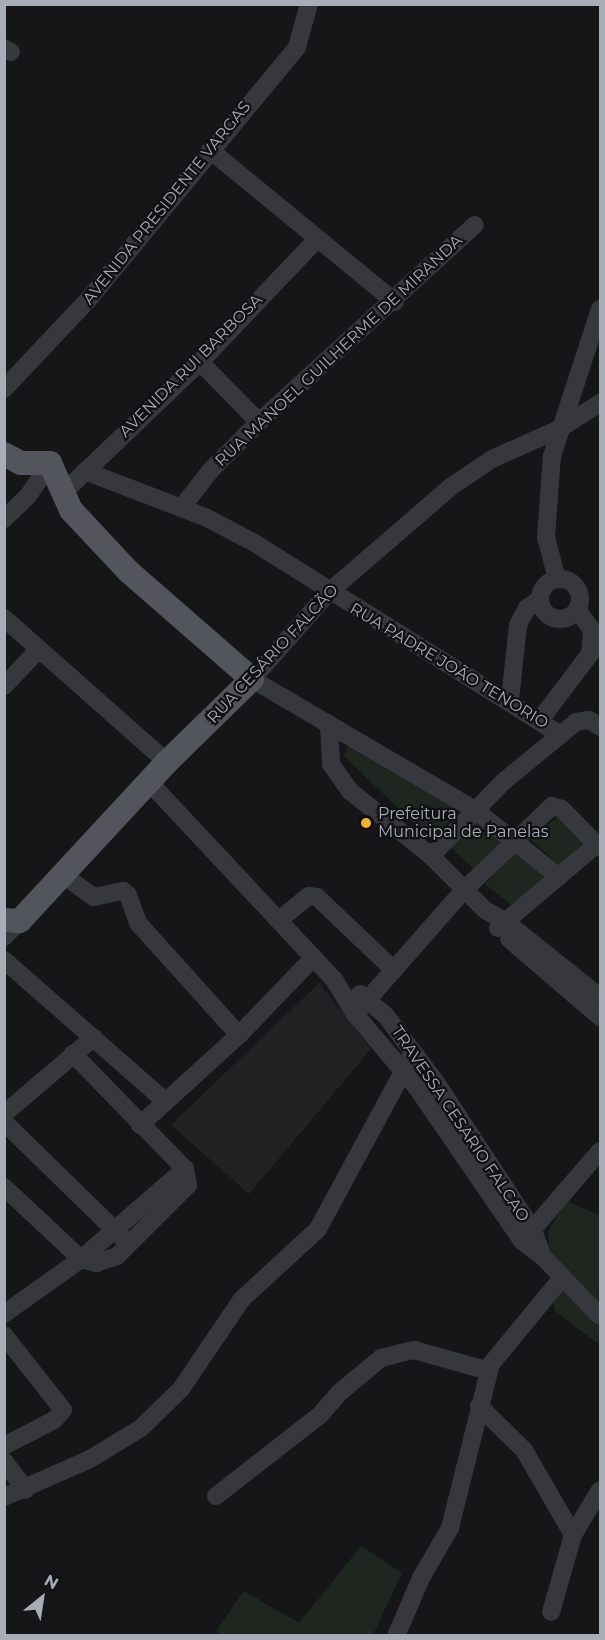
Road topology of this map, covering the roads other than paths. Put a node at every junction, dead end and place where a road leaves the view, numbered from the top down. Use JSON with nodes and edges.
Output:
{"nodes":[{"id":1,"x":309,"y":4,"type":"edge"},
{"id":2,"x":210,"y":150,"type":"junction"},
{"id":3,"x":475,"y":225,"type":"dead end"},
{"id":4,"x":317,"y":239,"type":"junction"},
{"id":5,"x":395,"y":302,"type":"junction"},
{"id":6,"x":600,"y":309,"type":"edge"},
{"id":7,"x":200,"y":362,"type":"junction"},
{"id":8,"x":4,"y":389,"type":"edge"},
{"id":9,"x":600,"y":403,"type":"edge"},
{"id":10,"x":259,"y":422,"type":"junction"},
{"id":11,"x":559,"y":429,"type":"junction"},
{"id":12,"x":4,"y":454,"type":"edge"},
{"id":13,"x":50,"y":463,"type":"junction"},
{"id":14,"x":85,"y":471,"type":"junction"},
{"id":15,"x":64,"y":492,"type":"junction"},
{"id":16,"x":182,"y":507,"type":"junction"},
{"id":17,"x":4,"y":519,"type":"edge"},
{"id":18,"x":557,"y":579,"type":"junction"},
{"id":19,"x":328,"y":592,"type":"junction"},
{"id":20,"x":539,"y":600,"type":"junction"},
{"id":21,"x":577,"y":609,"type":"junction"},
{"id":22,"x":4,"y":618,"type":"edge"},
{"id":23,"x":39,"y":649,"type":"junction"},
{"id":24,"x":252,"y":679,"type":"junction"},
{"id":25,"x":4,"y":686,"type":"edge"},
{"id":26,"x":510,"y":700,"type":"junction"},
{"id":27,"x":540,"y":720,"type":"junction"},
{"id":28,"x":329,"y":724,"type":"junction"},
{"id":29,"x":600,"y":727,"type":"edge"},
{"id":30,"x":561,"y":735,"type":"junction"},
{"id":31,"x":168,"y":762,"type":"junction"},
{"id":32,"x":150,"y":783,"type":"junction"},
{"id":33,"x":475,"y":810,"type":"junction"},
{"id":34,"x":513,"y":842,"type":"junction"},
{"id":35,"x":598,"y":846,"type":"edge"},
{"id":36,"x":431,"y":856,"type":"junction"},
{"id":37,"x":62,"y":874,"type":"junction"},
{"id":38,"x":559,"y":877,"type":"junction"},
{"id":39,"x":464,"y":890,"type":"junction"},
{"id":40,"x":279,"y":920,"type":"junction"},
{"id":41,"x":10,"y":926,"type":"edge"},
{"id":42,"x":501,"y":926,"type":"junction"},
{"id":43,"x":314,"y":957,"type":"junction"},
{"id":44,"x":4,"y":960,"type":"edge"},
{"id":45,"x":394,"y":970,"type":"junction"},
{"id":46,"x":335,"y":981,"type":"junction"},
{"id":47,"x":600,"y":997,"type":"edge"},
{"id":48,"x":369,"y":999,"type":"junction"},
{"id":49,"x":355,"y":1014,"type":"junction"},
{"id":50,"x":600,"y":1017,"type":"edge"},
{"id":51,"x":239,"y":1035,"type":"junction"},
{"id":52,"x":94,"y":1037,"type":"junction"},
{"id":53,"x":73,"y":1054,"type":"junction"},
{"id":54,"x":407,"y":1060,"type":"junction"},
{"id":55,"x":165,"y":1101,"type":"junction"},
{"id":56,"x":4,"y":1114,"type":"edge"},
{"id":57,"x":4,"y":1122,"type":"edge"},
{"id":58,"x":140,"y":1125,"type":"junction"},
{"id":59,"x":600,"y":1151,"type":"edge"},
{"id":60,"x":185,"y":1169,"type":"junction"},
{"id":61,"x":4,"y":1187,"type":"edge"},
{"id":62,"x":115,"y":1230,"type":"junction"},
{"id":63,"x":527,"y":1235,"type":"junction"},
{"id":64,"x":130,"y":1244,"type":"junction"},
{"id":65,"x":81,"y":1259,"type":"junction"},
{"id":66,"x":561,"y":1279,"type":"junction"},
{"id":67,"x":4,"y":1314,"type":"edge"},
{"id":68,"x":600,"y":1316,"type":"edge"},
{"id":69,"x":4,"y":1335,"type":"edge"},
{"id":70,"x":489,"y":1371,"type":"junction"},
{"id":71,"x":478,"y":1406,"type":"junction"},
{"id":72,"x":4,"y":1446,"type":"edge"},
{"id":73,"x":4,"y":1461,"type":"edge"},
{"id":74,"x":26,"y":1490,"type":"junction"},
{"id":75,"x":600,"y":1490,"type":"edge"},
{"id":76,"x":216,"y":1496,"type":"dead end"},
{"id":77,"x":4,"y":1497,"type":"edge"},
{"id":78,"x":573,"y":1535,"type":"junction"},
{"id":79,"x":550,"y":1612,"type":"dead end"},
{"id":80,"x":396,"y":1635,"type":"edge"}],
"edges":[{"from":1,"to":2,"type":"street","name":"AVENIDA PRESIDENTE VARGAS"},
{"from":2,"to":4,"type":"street"},
{"from":2,"to":8,"type":"street","name":"AVENIDA PRESIDENTE VARGAS"},
{"from":3,"to":5,"type":"street","name":"RUA MANOEL GUILHERME DE MIRANDA"},
{"from":4,"to":5,"type":"street"},
{"from":4,"to":7,"type":"street","name":"AVENIDA RUI BARBOSA"},
{"from":5,"to":10,"type":"street","name":"RUA MANOEL GUILHERME DE MIRANDA"},
{"from":6,"to":11,"type":"street"},
{"from":7,"to":10,"type":"street"},
{"from":7,"to":14,"type":"street","name":"AVENIDA RUI BARBOSA"},
{"from":9,"to":11,"type":"street","name":"RUA CESÁRIO FALCÃO"},
{"from":10,"to":16,"type":"street","name":"RUA MANOEL GUILHERME DE MIRANDA"},
{"from":11,"to":18,"type":"street"},
{"from":11,"to":19,"type":"street","name":"RUA CESÁRIO FALCÃO"},
{"from":12,"to":13,"type":"main road"},
{"from":13,"to":15,"type":"main road"},
{"from":13,"to":17,"type":"street"},
{"from":14,"to":15,"type":"street","name":"AVENIDA RUI BARBOSA"},
{"from":14,"to":16,"type":"street","name":"RUA PADRE JOÃO TENORIO"},
{"from":15,"to":24,"type":"main road"},
{"from":16,"to":19,"type":"street","name":"RUA PADRE JOÃO TENORIO"},
{"from":18,"to":20,"type":"street"},
{"from":18,"to":21,"type":"street"},
{"from":19,"to":24,"type":"street","name":"RUA CESÁRIO FALCÃO"},
{"from":19,"to":26,"type":"street","name":"RUA PADRE JOÃO TENORIO"},
{"from":20,"to":21,"type":"street"},
{"from":20,"to":26,"type":"street"},
{"from":21,"to":27,"type":"street"},
{"from":22,"to":23,"type":"street"},
{"from":23,"to":25,"type":"street"},
{"from":23,"to":31,"type":"street"},
{"from":24,"to":28,"type":"street"},
{"from":24,"to":31,"type":"main road","name":"RUA CESÁRIO FALCÃO"},
{"from":26,"to":27,"type":"street","name":"RUA PADRE JOÃO TENORIO"},
{"from":27,"to":30,"type":"street","name":"RUA PADRE JOÃO TENORIO"},
{"from":28,"to":33,"type":"street"},
{"from":28,"to":36,"type":"street"},
{"from":29,"to":30,"type":"street","name":"RUA PADRE JOÃO TENORIO"},
{"from":30,"to":33,"type":"street"},
{"from":31,"to":32,"type":"main road","name":"RUA CESÁRIO FALCÃO"},
{"from":32,"to":37,"type":"main road","name":"RUA CESÁRIO FALCÃO"},
{"from":32,"to":40,"type":"street","name":"TRAVESSA CESARIO FALCAO"},
{"from":33,"to":34,"type":"street"},
{"from":33,"to":36,"type":"street"},
{"from":34,"to":35,"type":"street"},
{"from":34,"to":38,"type":"street"},
{"from":34,"to":39,"type":"street"},
{"from":35,"to":38,"type":"street"},
{"from":36,"to":39,"type":"street"},
{"from":37,"to":41,"type":"main road","name":"RUA CESÁRIO FALCÃO"},
{"from":37,"to":51,"type":"street"},
{"from":38,"to":42,"type":"street"},
{"from":39,"to":42,"type":"street"},
{"from":39,"to":45,"type":"street"},
{"from":40,"to":43,"type":"street","name":"TRAVESSA CESARIO FALCAO"},
{"from":40,"to":45,"type":"street"},
{"from":42,"to":47,"type":"street"},
{"from":42,"to":50,"type":"street"},
{"from":43,"to":46,"type":"street","name":"TRAVESSA CESARIO FALCAO"},
{"from":43,"to":51,"type":"street"},
{"from":44,"to":52,"type":"street"},
{"from":45,"to":48,"type":"street"},
{"from":46,"to":48,"type":"street","name":"TRAVESSA CESARIO FALCAO"},
{"from":46,"to":49,"type":"street","name":"TRAVESSA CESARIO FALCAO"},
{"from":48,"to":49,"type":"street"},
{"from":48,"to":54,"type":"street","name":"TRAVESSA CESARIO FALCAO"},
{"from":49,"to":54,"type":"street","name":"TRAVESSA CESARIO FALCAO"},
{"from":51,"to":55,"type":"street"},
{"from":52,"to":53,"type":"street"},
{"from":52,"to":55,"type":"street"},
{"from":53,"to":56,"type":"street"},
{"from":53,"to":58,"type":"street"},
{"from":54,"to":63,"type":"street","name":"TRAVESSA CESARIO FALCAO"},
{"from":54,"to":74,"type":"street"},
{"from":55,"to":58,"type":"street"},
{"from":57,"to":62,"type":"street"},
{"from":58,"to":60,"type":"street"},
{"from":59,"to":63,"type":"street"},
{"from":60,"to":62,"type":"street"},
{"from":60,"to":64,"type":"street"},
{"from":61,"to":65,"type":"street"},
{"from":62,"to":64,"type":"street"},
{"from":62,"to":65,"type":"street"},
{"from":63,"to":66,"type":"street","name":"TRAVESSA CESARIO FALCAO"},
{"from":64,"to":65,"type":"street"},
{"from":65,"to":67,"type":"street"},
{"from":66,"to":68,"type":"street","name":"TRAVESSA CESARIO FALCAO"},
{"from":66,"to":70,"type":"street"},
{"from":69,"to":72,"type":"street"},
{"from":70,"to":71,"type":"street"},
{"from":70,"to":76,"type":"street"},
{"from":71,"to":78,"type":"street"},
{"from":71,"to":80,"type":"street"},
{"from":73,"to":74,"type":"street"},
{"from":74,"to":77,"type":"street"},
{"from":75,"to":78,"type":"street"},
{"from":78,"to":79,"type":"street"}]}
